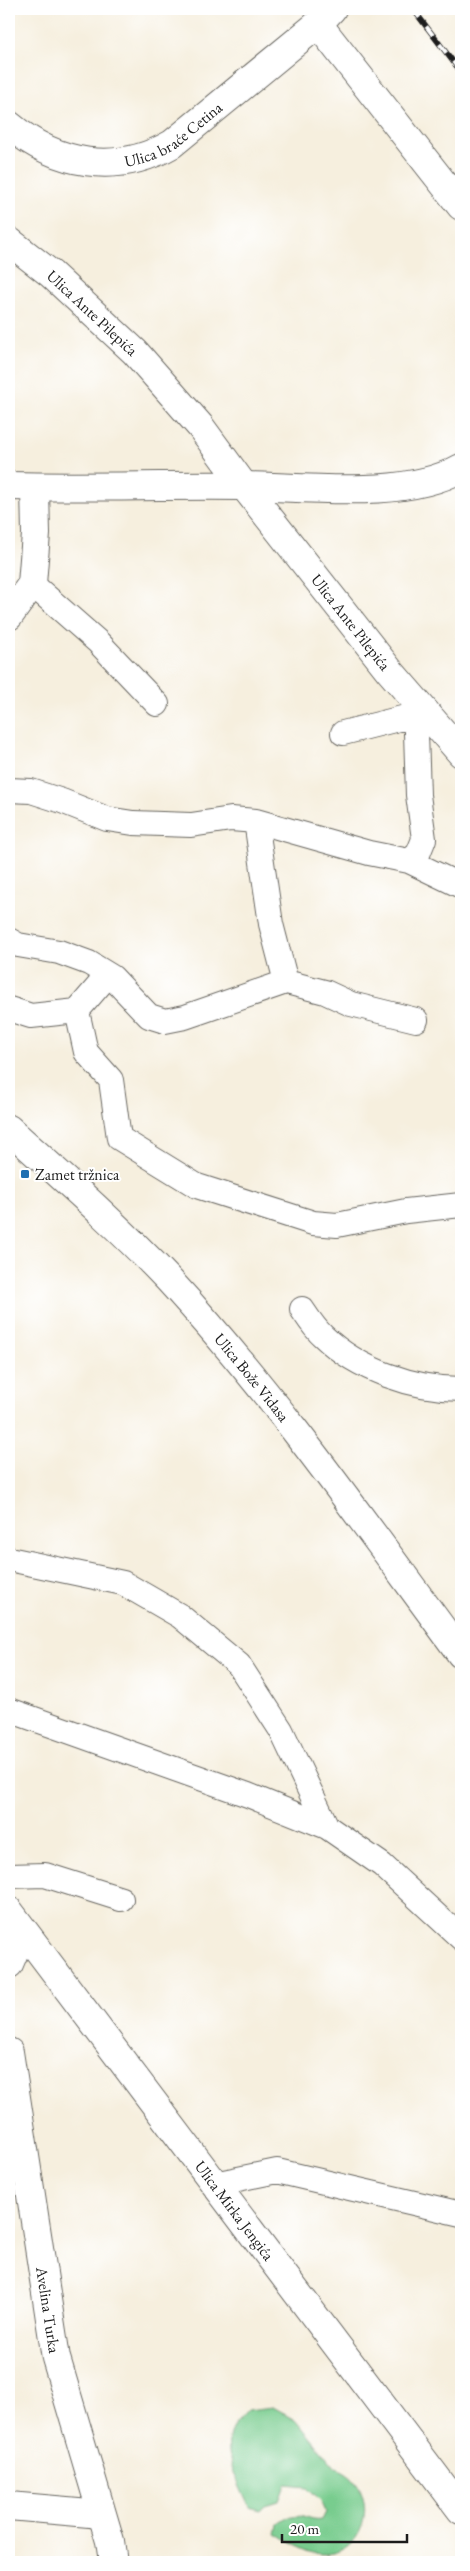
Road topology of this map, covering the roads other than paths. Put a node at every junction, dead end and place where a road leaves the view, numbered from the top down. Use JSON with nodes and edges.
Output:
{"nodes":[{"id":1,"x":325,"y":16,"type":"edge"},
{"id":2,"x":9,"y":125,"type":"edge"},
{"id":3,"x":461,"y":206,"type":"edge"},
{"id":4,"x":9,"y":241,"type":"edge"},
{"id":5,"x":461,"y":468,"type":"edge"},
{"id":6,"x":22,"y":486,"type":"edge"},
{"id":7,"x":244,"y":486,"type":"junction"},
{"id":8,"x":32,"y":584,"type":"junction"},
{"id":9,"x":9,"y":616,"type":"edge"},
{"id":10,"x":157,"y":704,"type":"dead end"},
{"id":11,"x":415,"y":708,"type":"junction"},
{"id":12,"x":343,"y":733,"type":"dead end"},
{"id":13,"x":461,"y":753,"type":"edge"},
{"id":14,"x":9,"y":790,"type":"edge"},
{"id":15,"x":256,"y":821,"type":"junction"},
{"id":16,"x":409,"y":861,"type":"junction"},
{"id":17,"x":461,"y":886,"type":"edge"},
{"id":18,"x":9,"y":940,"type":"edge"},
{"id":19,"x":108,"y":974,"type":"junction"},
{"id":20,"x":286,"y":982,"type":"junction"},
{"id":21,"x":9,"y":1009,"type":"edge"},
{"id":22,"x":78,"y":1011,"type":"junction"},
{"id":23,"x":416,"y":1020,"type":"dead end"},
{"id":24,"x":9,"y":1129,"type":"edge"},
{"id":25,"x":461,"y":1205,"type":"edge"},
{"id":26,"x":302,"y":1309,"type":"dead end"},
{"id":27,"x":461,"y":1389,"type":"edge"},
{"id":28,"x":9,"y":1559,"type":"edge"},
{"id":29,"x":461,"y":1654,"type":"edge"},
{"id":30,"x":9,"y":1710,"type":"edge"},
{"id":31,"x":327,"y":1827,"type":"junction"},
{"id":32,"x":9,"y":1876,"type":"edge"},
{"id":33,"x":120,"y":1898,"type":"dead end"},
{"id":34,"x":16,"y":1921,"type":"edge"},
{"id":35,"x":461,"y":1938,"type":"edge"},
{"id":36,"x":9,"y":1964,"type":"edge"},
{"id":37,"x":9,"y":2052,"type":"edge"},
{"id":38,"x":214,"y":2184,"type":"junction"},
{"id":39,"x":461,"y":2214,"type":"edge"},
{"id":40,"x":9,"y":2506,"type":"edge"},
{"id":41,"x":461,"y":2510,"type":"edge"},
{"id":42,"x":101,"y":2514,"type":"junction"},
{"id":43,"x":113,"y":2562,"type":"edge"}],
"edges":[{"from":1,"to":2,"type":"street","name":"Ulica braće Cetina"},
{"from":1,"to":3,"type":"street"},
{"from":4,"to":7,"type":"street","name":"Ulica Ante Pilepića"},
{"from":5,"to":7,"type":"street"},
{"from":6,"to":7,"type":"street"},
{"from":6,"to":8,"type":"street"},
{"from":7,"to":11,"type":"street","name":"Ulica Ante Pilepića"},
{"from":8,"to":9,"type":"street"},
{"from":8,"to":10,"type":"lane"},
{"from":11,"to":12,"type":"lane"},
{"from":11,"to":13,"type":"street","name":"Ulica Ante Pilepića"},
{"from":11,"to":16,"type":"lane"},
{"from":14,"to":15,"type":"lane"},
{"from":15,"to":16,"type":"lane"},
{"from":15,"to":20,"type":"lane"},
{"from":16,"to":17,"type":"lane"},
{"from":18,"to":19,"type":"lane"},
{"from":19,"to":20,"type":"lane"},
{"from":19,"to":22,"type":"lane"},
{"from":20,"to":23,"type":"lane"},
{"from":21,"to":22,"type":"lane"},
{"from":22,"to":25,"type":"lane"},
{"from":24,"to":29,"type":"street","name":"Ulica Bože Vidasa"},
{"from":26,"to":27,"type":"lane"},
{"from":28,"to":31,"type":"lane"},
{"from":30,"to":31,"type":"lane"},
{"from":31,"to":35,"type":"lane"},
{"from":32,"to":33,"type":"lane"},
{"from":34,"to":36,"type":"street"},
{"from":34,"to":38,"type":"street","name":"Ulica Mirka Jengića"},
{"from":37,"to":42,"type":"street","name":"Avelina Turka"},
{"from":38,"to":39,"type":"lane"},
{"from":38,"to":41,"type":"street","name":"Ulica Mirka Jengića"},
{"from":40,"to":42,"type":"street"},
{"from":42,"to":43,"type":"street","name":"Avelina Turka"}]}
